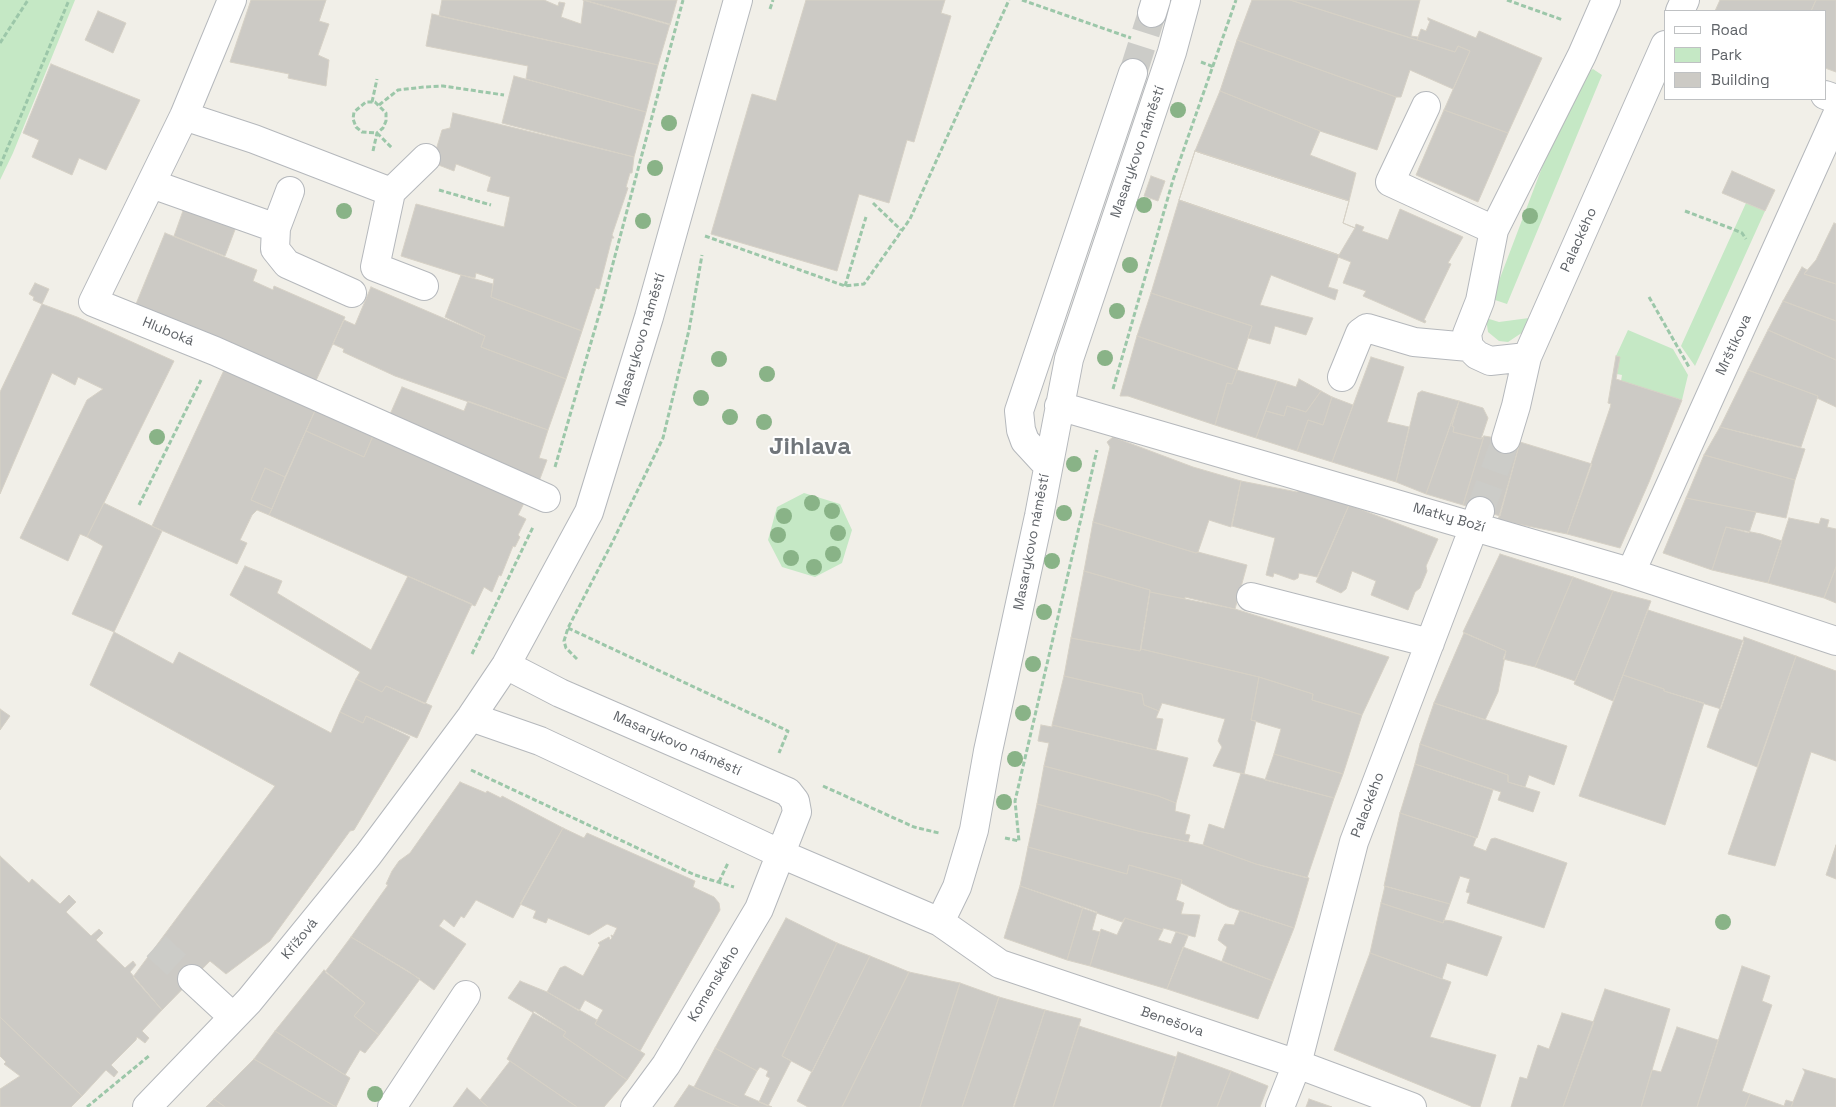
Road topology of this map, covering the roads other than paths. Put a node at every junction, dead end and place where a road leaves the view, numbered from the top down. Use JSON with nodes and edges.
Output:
{"nodes":[{"id":1,"x":232,"y":0,"type":"edge"},
{"id":2,"x":738,"y":0,"type":"edge"},
{"id":3,"x":1186,"y":0,"type":"edge"},
{"id":4,"x":1606,"y":0,"type":"edge"},
{"id":5,"x":1664,"y":48,"type":"edge"},
{"id":6,"x":1133,"y":73,"type":"tunnel mouth"},
{"id":7,"x":1426,"y":106,"type":"dead end"},
{"id":8,"x":184,"y":116,"type":"junction"},
{"id":9,"x":1836,"y":117,"type":"edge"},
{"id":10,"x":426,"y":158,"type":"dead end"},
{"id":11,"x":152,"y":184,"type":"junction"},
{"id":12,"x":290,"y":191,"type":"dead end"},
{"id":13,"x":391,"y":192,"type":"junction"},
{"id":14,"x":276,"y":228,"type":"junction"},
{"id":15,"x":1494,"y":230,"type":"junction"},
{"id":16,"x":424,"y":286,"type":"dead end"},
{"id":17,"x":352,"y":293,"type":"dead end"},
{"id":18,"x":1469,"y":347,"type":"junction"},
{"id":19,"x":1527,"y":357,"type":"junction"},
{"id":20,"x":1342,"y":377,"type":"dead end"},
{"id":21,"x":1060,"y":406,"type":"junction"},
{"id":22,"x":1506,"y":439,"type":"tunnel mouth"},
{"id":23,"x":1048,"y":466,"type":"junction"},
{"id":24,"x":546,"y":498,"type":"road end"},
{"id":25,"x":1477,"y":518,"type":"junction"},
{"id":26,"x":1630,"y":572,"type":"junction"},
{"id":27,"x":1251,"y":596,"type":"dead end"},
{"id":28,"x":1836,"y":641,"type":"edge"},
{"id":29,"x":1430,"y":643,"type":"junction"},
{"id":30,"x":506,"y":665,"type":"junction"},
{"id":31,"x":471,"y":717,"type":"junction"},
{"id":32,"x":439,"y":760,"type":"joint"},
{"id":33,"x":781,"y":854,"type":"junction"},
{"id":34,"x":940,"y":922,"type":"junction"},
{"id":35,"x":192,"y":979,"type":"tunnel mouth"},
{"id":36,"x":466,"y":995,"type":"dead end"},
{"id":37,"x":233,"y":1017,"type":"junction"},
{"id":38,"x":1296,"y":1064,"type":"junction"},
{"id":39,"x":147,"y":1107,"type":"edge"},
{"id":40,"x":392,"y":1107,"type":"edge"},
{"id":41,"x":635,"y":1107,"type":"edge"},
{"id":42,"x":1280,"y":1107,"type":"edge"},
{"id":43,"x":1412,"y":1107,"type":"edge"}],
"edges":[{"from":1,"to":8,"type":"street","name":"Hluboká"},
{"from":2,"to":30,"type":"street","name":"Masarykovo náměstí"},
{"from":3,"to":21,"type":"street","name":"Masarykovo náměstí"},
{"from":4,"to":15,"type":"street"},
{"from":5,"to":19,"type":"street","name":"Palackého"},
{"from":6,"to":23,"type":"street"},
{"from":7,"to":15,"type":"street"},
{"from":8,"to":11,"type":"street","name":"Hluboká"},
{"from":8,"to":13,"type":"street"},
{"from":9,"to":26,"type":"street","name":"Mrštíkova"},
{"from":10,"to":13,"type":"street"},
{"from":11,"to":14,"type":"street"},
{"from":11,"to":24,"type":"street","name":"Hluboká"},
{"from":12,"to":14,"type":"street"},
{"from":13,"to":16,"type":"street"},
{"from":14,"to":17,"type":"street"},
{"from":15,"to":18,"type":"street"},
{"from":18,"to":19,"type":"street"},
{"from":18,"to":20,"type":"street"},
{"from":19,"to":22,"type":"street","name":"Palackého"},
{"from":21,"to":23,"type":"street","name":"Masarykovo náměstí"},
{"from":21,"to":25,"type":"street","name":"Matky Boží"},
{"from":23,"to":34,"type":"street","name":"Masarykovo náměstí"},
{"from":25,"to":26,"type":"street","name":"Matky Boží"},
{"from":25,"to":29,"type":"street","name":"Palackého"},
{"from":26,"to":28,"type":"street","name":"Matky Boží"},
{"from":27,"to":29,"type":"street"},
{"from":29,"to":38,"type":"street","name":"Palackého"},
{"from":30,"to":31,"type":"street","name":"Masarykovo náměstí"},
{"from":30,"to":33,"type":"street","name":"Masarykovo náměstí"},
{"from":31,"to":32,"type":"street","name":"Masarykovo náměstí"},
{"from":31,"to":33,"type":"street"},
{"from":32,"to":37,"type":"street","name":"Křížová"},
{"from":33,"to":34,"type":"street"},
{"from":33,"to":41,"type":"street","name":"Komenského"},
{"from":34,"to":38,"type":"street","name":"Benešova"},
{"from":35,"to":37,"type":"street"},
{"from":36,"to":40,"type":"street"},
{"from":37,"to":39,"type":"street","name":"Křížová"},
{"from":38,"to":42,"type":"street","name":"Palackého"},
{"from":38,"to":43,"type":"street","name":"Benešova"}]}
